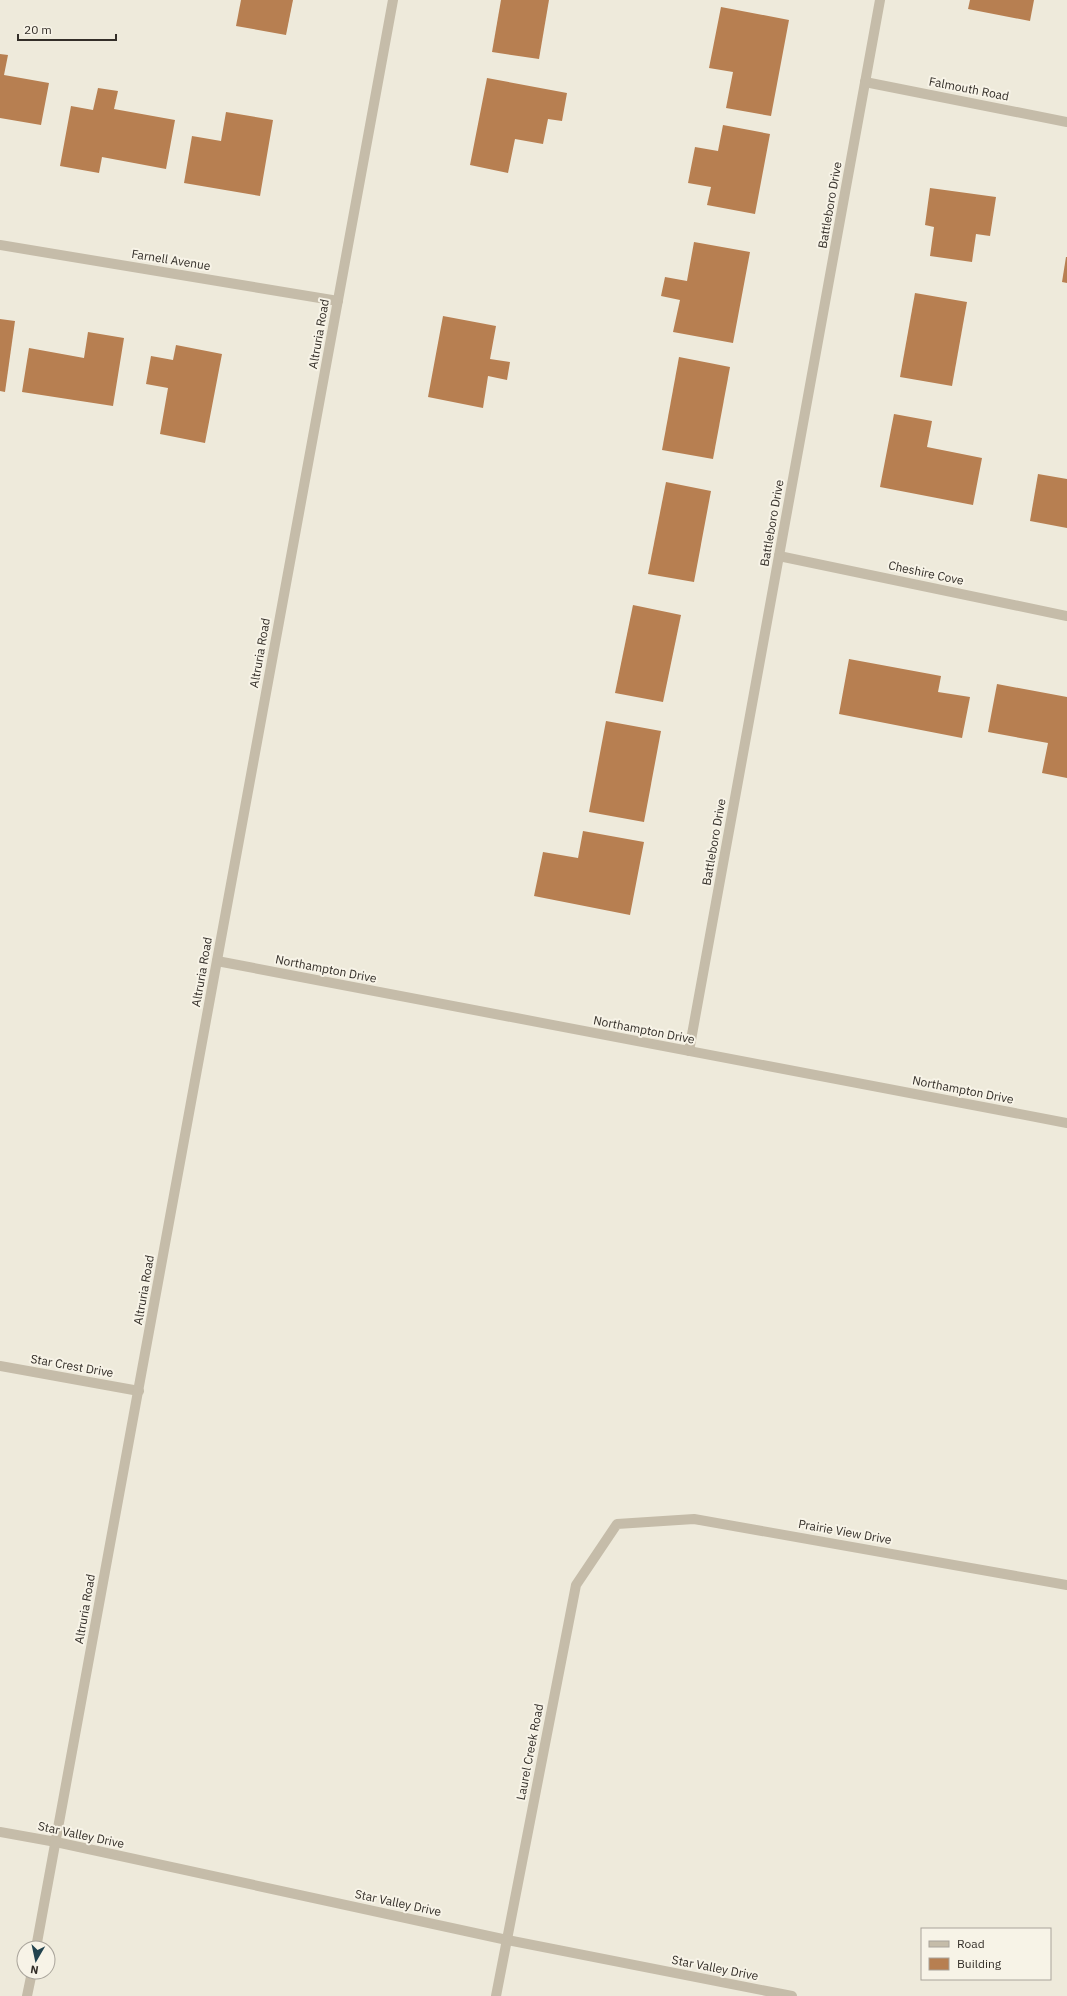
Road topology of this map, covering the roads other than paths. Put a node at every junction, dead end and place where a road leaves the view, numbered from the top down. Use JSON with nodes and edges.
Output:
{"nodes":[{"id":1,"x":393,"y":0,"type":"edge"},
{"id":2,"x":880,"y":0,"type":"edge"},
{"id":3,"x":865,"y":82,"type":"junction"},
{"id":4,"x":1067,"y":122,"type":"edge"},
{"id":5,"x":0,"y":245,"type":"edge"},
{"id":6,"x":338,"y":301,"type":"junction"},
{"id":7,"x":779,"y":556,"type":"junction"},
{"id":8,"x":1067,"y":616,"type":"edge"},
{"id":9,"x":217,"y":961,"type":"junction"},
{"id":10,"x":689,"y":1051,"type":"junction"},
{"id":11,"x":1067,"y":1123,"type":"edge"},
{"id":12,"x":0,"y":1366,"type":"edge"},
{"id":13,"x":139,"y":1391,"type":"junction"},
{"id":14,"x":617,"y":1524,"type":"joint"},
{"id":15,"x":1067,"y":1585,"type":"edge"},
{"id":16,"x":0,"y":1832,"type":"edge"},
{"id":17,"x":56,"y":1842,"type":"junction"},
{"id":18,"x":38,"y":1940,"type":"edge"},
{"id":19,"x":507,"y":1940,"type":"junction"},
{"id":20,"x":30,"y":1980,"type":"edge"},
{"id":21,"x":27,"y":1996,"type":"edge"},
{"id":22,"x":496,"y":1996,"type":"edge"},
{"id":23,"x":792,"y":1996,"type":"edge"}],
"edges":[{"from":1,"to":6,"type":"street","name":"Altruria Road"},
{"from":2,"to":3,"type":"street","name":"Battleboro Drive"},
{"from":3,"to":4,"type":"street","name":"Falmouth Road"},
{"from":3,"to":7,"type":"street","name":"Battleboro Drive"},
{"from":5,"to":6,"type":"street","name":"Farnell Avenue"},
{"from":6,"to":9,"type":"street","name":"Altruria Road"},
{"from":7,"to":8,"type":"street","name":"Cheshire Cove"},
{"from":7,"to":10,"type":"street","name":"Battleboro Drive"},
{"from":9,"to":10,"type":"street","name":"Northampton Drive"},
{"from":9,"to":13,"type":"street","name":"Altruria Road"},
{"from":10,"to":11,"type":"street","name":"Northampton Drive"},
{"from":12,"to":13,"type":"street","name":"Star Crest Drive"},
{"from":13,"to":17,"type":"street","name":"Altruria Road"},
{"from":14,"to":15,"type":"street","name":"Prairie View Drive"},
{"from":14,"to":19,"type":"street","name":"Laurel Creek Road"},
{"from":16,"to":17,"type":"street","name":"Star Valley Drive"},
{"from":17,"to":18,"type":"street","name":"Altruria Road"},
{"from":17,"to":19,"type":"street","name":"Star Valley Drive"},
{"from":19,"to":22,"type":"street","name":"Laurel Creek Road"},
{"from":19,"to":23,"type":"street","name":"Star Valley Drive"},
{"from":20,"to":21,"type":"street"}]}
